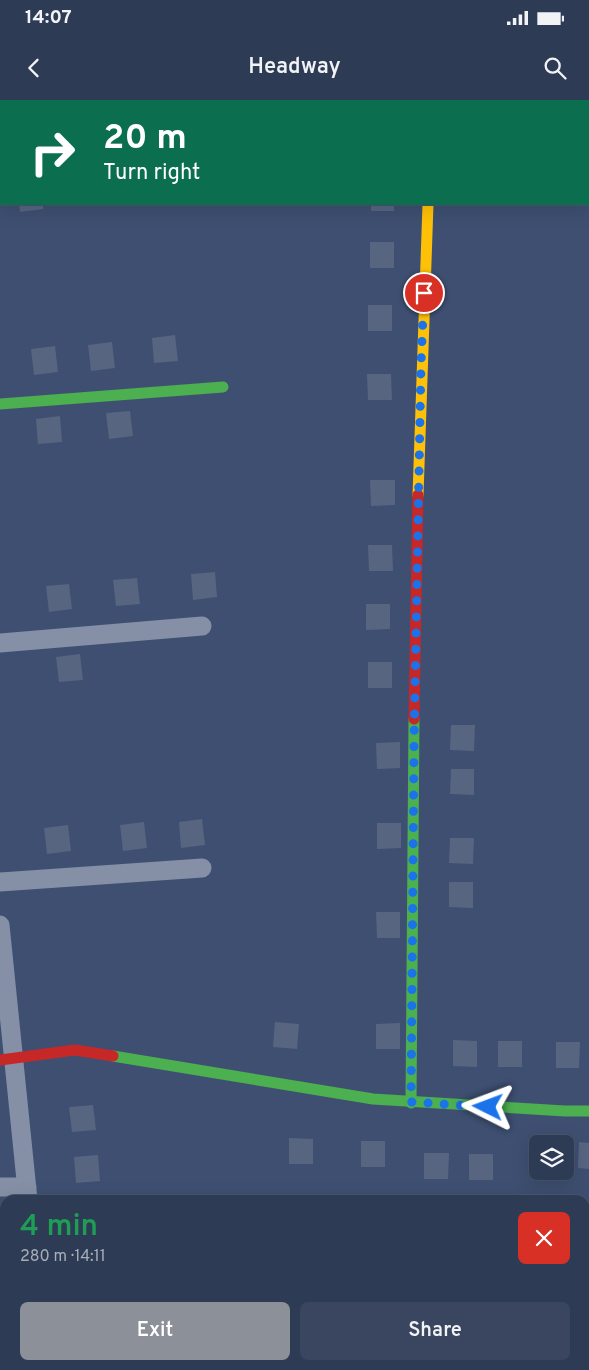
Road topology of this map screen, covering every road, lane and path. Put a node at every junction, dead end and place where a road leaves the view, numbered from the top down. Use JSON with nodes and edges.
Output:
{"nodes":[{"id":1,"x":428,"y":205,"type":"edge"},
{"id":2,"x":223,"y":387,"type":"dead end"},
{"id":3,"x":0,"y":404,"type":"edge"},
{"id":4,"x":202,"y":626,"type":"dead end"},
{"id":5,"x":0,"y":643,"type":"edge"},
{"id":6,"x":202,"y":868,"type":"dead end"},
{"id":7,"x":0,"y":882,"type":"edge"},
{"id":8,"x":0,"y":928,"type":"edge"},
{"id":9,"x":7,"y":1059,"type":"edge"},
{"id":10,"x":411,"y":1102,"type":"junction"},
{"id":11,"x":589,"y":1111,"type":"edge"},
{"id":12,"x":0,"y":1187,"type":"edge"},
{"id":13,"x":28,"y":1194,"type":"edge"}],
"edges":[{"from":1,"to":10,"type":"street"},
{"from":2,"to":3,"type":"street"},
{"from":4,"to":5,"type":"street"},
{"from":6,"to":7,"type":"street"},
{"from":8,"to":9,"type":"street"},
{"from":9,"to":10,"type":"street"},
{"from":9,"to":13,"type":"street"},
{"from":10,"to":11,"type":"street"},
{"from":12,"to":13,"type":"street"}]}
